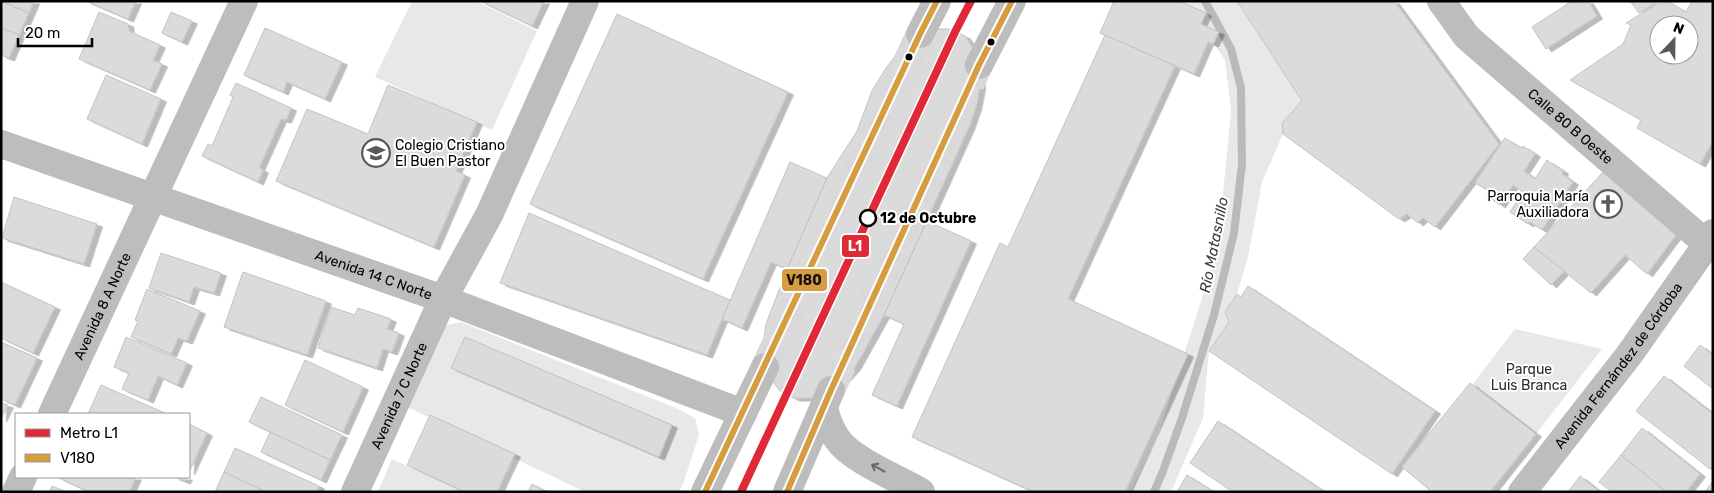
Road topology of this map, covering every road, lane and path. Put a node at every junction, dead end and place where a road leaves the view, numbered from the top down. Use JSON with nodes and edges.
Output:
{"nodes":[{"id":1,"x":244,"y":1,"type":"edge"},
{"id":2,"x":585,"y":1,"type":"edge"},
{"id":3,"x":937,"y":1,"type":"edge"},
{"id":4,"x":1012,"y":1,"type":"edge"},
{"id":5,"x":1441,"y":1,"type":"edge"},
{"id":6,"x":920,"y":34,"type":"tunnel mouth"},
{"id":7,"x":979,"y":65,"type":"tunnel mouth"},
{"id":8,"x":1,"y":144,"type":"edge"},
{"id":9,"x":152,"y":198,"type":"junction"},
{"id":10,"x":1711,"y":239,"type":"edge"},
{"id":11,"x":442,"y":299,"type":"junction"},
{"id":12,"x":765,"y":367,"type":"tunnel mouth"},
{"id":13,"x":52,"y":413,"type":"edge"},
{"id":14,"x":743,"y":413,"type":"junction"},
{"id":15,"x":23,"y":478,"type":"edge"},
{"id":16,"x":16,"y":492,"type":"edge"},
{"id":17,"x":355,"y":492,"type":"edge"},
{"id":18,"x":705,"y":492,"type":"edge"},
{"id":19,"x":787,"y":492,"type":"edge"},
{"id":20,"x":921,"y":492,"type":"edge"},
{"id":21,"x":1522,"y":492,"type":"edge"}],
"edges":[{"from":1,"to":9,"type":"street","name":"Avenida 8 A Norte"},
{"from":2,"to":11,"type":"street","name":"Avenida 7 C Norte"},
{"from":3,"to":6,"type":"street"},
{"from":4,"to":7,"type":"street"},
{"from":5,"to":10,"type":"street","name":"Calle 80 B Oeste"},
{"from":8,"to":9,"type":"street","name":"Avenida 14 C Norte"},
{"from":9,"to":11,"type":"street","name":"Avenida 14 C Norte"},
{"from":9,"to":13,"type":"street","name":"Avenida 8 A Norte"},
{"from":10,"to":21,"type":"street","name":"Avenida Fernández de Córdoba"},
{"from":11,"to":14,"type":"street","name":"Avenida 14 C Norte"},
{"from":11,"to":17,"type":"street","name":"Avenida 7 C Norte"},
{"from":12,"to":14,"type":"street"},
{"from":14,"to":18,"type":"street"},
{"from":15,"to":16,"type":"street"},
{"from":20,"to":19,"type":"street","one_way":true}]}
